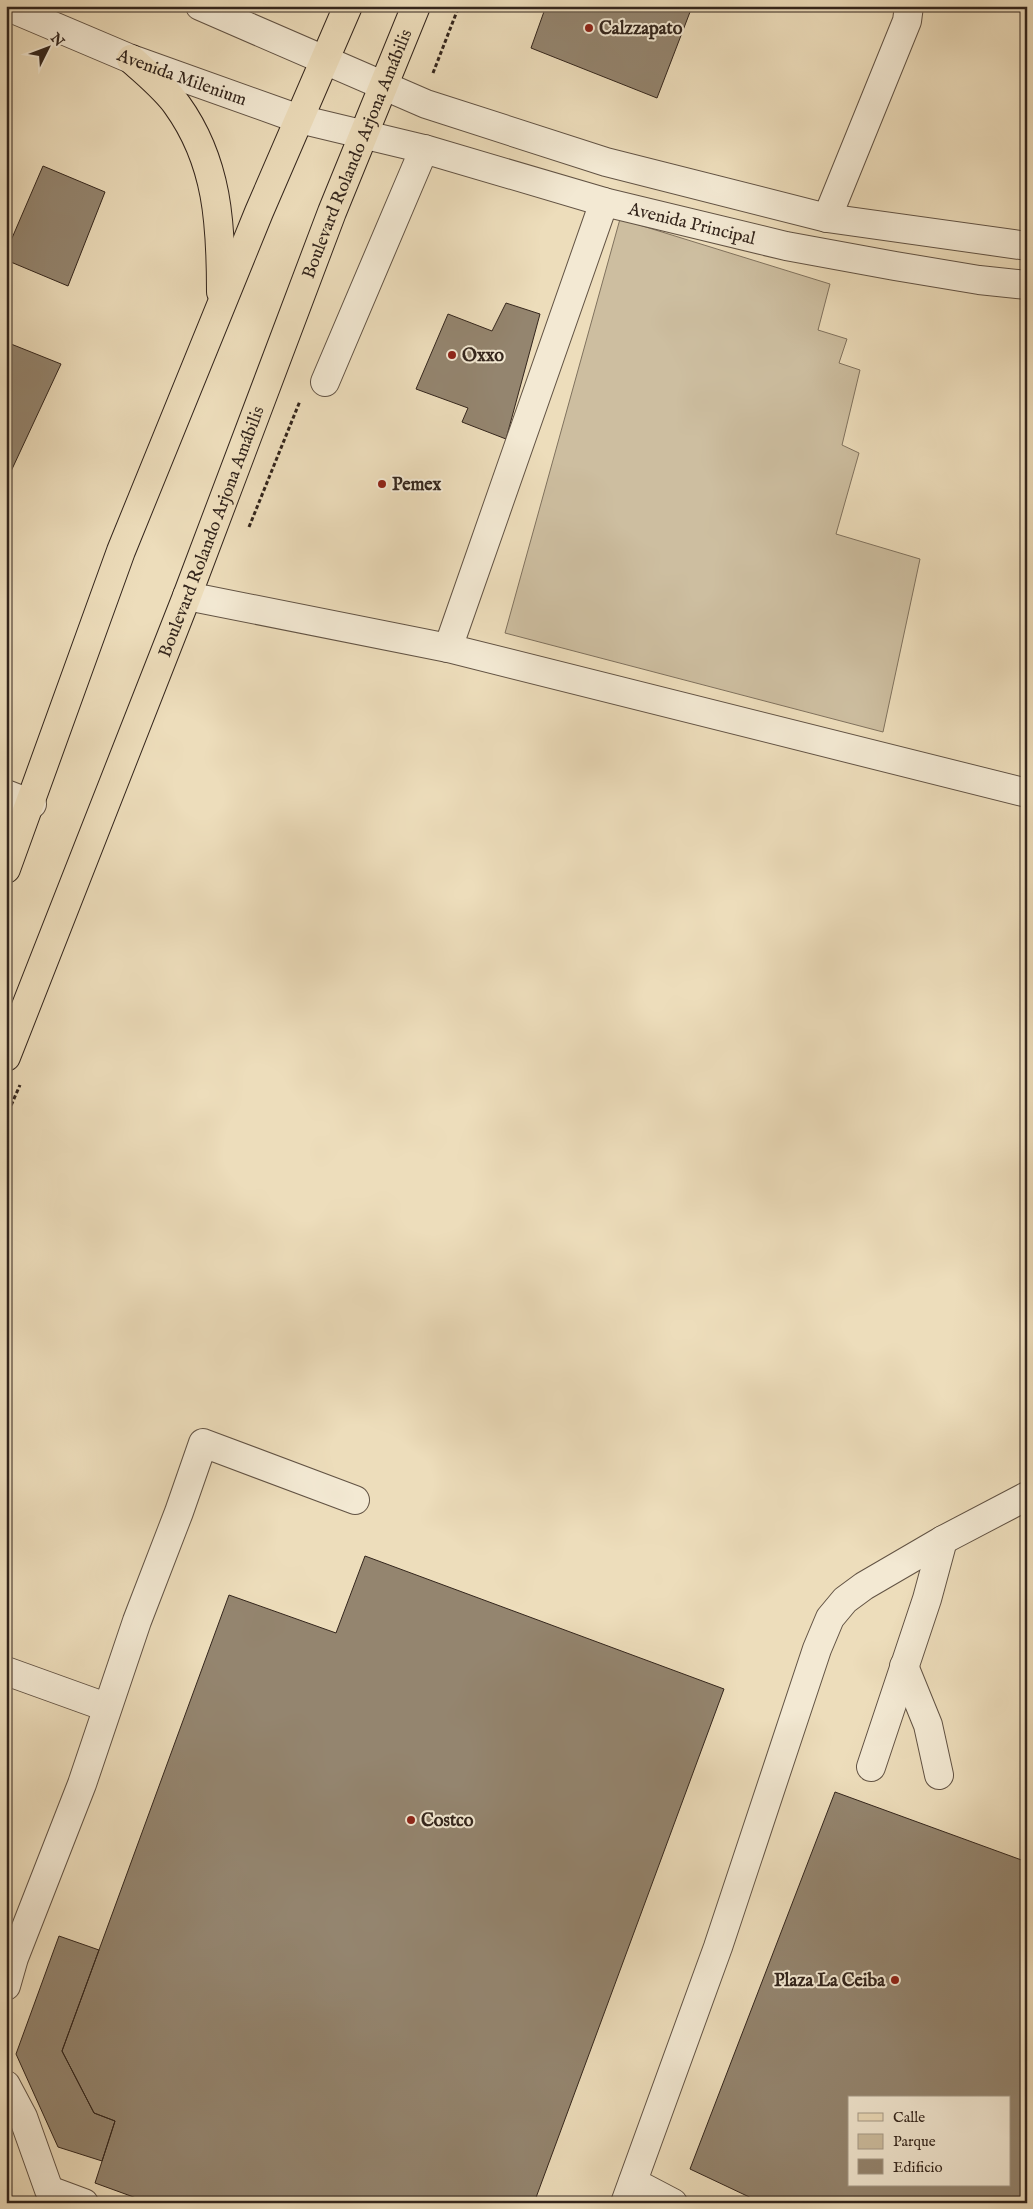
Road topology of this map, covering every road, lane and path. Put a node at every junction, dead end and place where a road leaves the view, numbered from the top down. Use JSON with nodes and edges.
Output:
{"nodes":[{"id":1,"x":6,"y":6,"type":"edge"},
{"id":2,"x":200,"y":6,"type":"edge"},
{"id":3,"x":348,"y":6,"type":"edge"},
{"id":4,"x":416,"y":6,"type":"edge"},
{"id":5,"x":909,"y":6,"type":"edge"},
{"id":6,"x":131,"y":59,"type":"junction"},
{"id":7,"x":326,"y":60,"type":"junction"},
{"id":8,"x":384,"y":87,"type":"junction"},
{"id":9,"x":299,"y":119,"type":"junction"},
{"id":10,"x":364,"y":134,"type":"junction"},
{"id":11,"x":424,"y":149,"type":"junction"},
{"id":12,"x":604,"y":202,"type":"junction"},
{"id":13,"x":827,"y":218,"type":"junction"},
{"id":14,"x":1027,"y":246,"type":"edge"},
{"id":15,"x":1027,"y":285,"type":"edge"},
{"id":16,"x":221,"y":305,"type":"junction"},
{"id":17,"x":325,"y":382,"type":"dead end"},
{"id":18,"x":187,"y":596,"type":"junction"},
{"id":19,"x":448,"y":648,"type":"junction"},
{"id":20,"x":1027,"y":793,"type":"edge"},
{"id":21,"x":6,"y":794,"type":"edge"},
{"id":22,"x":32,"y":804,"type":"junction"},
{"id":23,"x":6,"y":869,"type":"edge"},
{"id":24,"x":6,"y":1057,"type":"edge"},
{"id":25,"x":1027,"y":1496,"type":"edge"},
{"id":26,"x":354,"y":1500,"type":"dead end"},
{"id":27,"x":943,"y":1540,"type":"junction"},
{"id":28,"x":904,"y":1666,"type":"junction"},
{"id":29,"x":6,"y":1671,"type":"edge"},
{"id":30,"x":106,"y":1708,"type":"junction"},
{"id":31,"x":871,"y":1767,"type":"dead end"},
{"id":32,"x":939,"y":1775,"type":"dead end"},
{"id":33,"x":6,"y":1986,"type":"edge"},
{"id":34,"x":6,"y":2085,"type":"edge"},
{"id":35,"x":629,"y":2192,"type":"edge"},
{"id":36,"x":84,"y":2203,"type":"edge"},
{"id":37,"x":673,"y":2203,"type":"edge"}],
"edges":[{"from":1,"to":6,"type":"street","name":"Avenida Milenium"},
{"from":2,"to":7,"type":"street"},
{"from":3,"to":7,"type":"main road"},
{"from":4,"to":8,"type":"main road","name":"Boulevard Rolando Arjona Amábilis"},
{"from":5,"to":13,"type":"street"},
{"from":6,"to":9,"type":"street","name":"Avenida Milenium"},
{"from":6,"to":16,"type":"main road"},
{"from":7,"to":8,"type":"street"},
{"from":7,"to":9,"type":"main road"},
{"from":8,"to":10,"type":"main road","name":"Boulevard Rolando Arjona Amábilis"},
{"from":8,"to":13,"type":"street","name":"Avenida Principal"},
{"from":9,"to":10,"type":"street","name":"Avenida Milenium"},
{"from":9,"to":16,"type":"main road"},
{"from":10,"to":11,"type":"street","name":"Avenida Principal"},
{"from":10,"to":18,"type":"main road","name":"Boulevard Rolando Arjona Amábilis"},
{"from":11,"to":12,"type":"street","name":"Avenida Principal"},
{"from":11,"to":17,"type":"street"},
{"from":12,"to":15,"type":"street","name":"Avenida Principal"},
{"from":12,"to":19,"type":"street"},
{"from":13,"to":14,"type":"street","name":"Avenida Principal"},
{"from":16,"to":22,"type":"main road"},
{"from":18,"to":19,"type":"street"},
{"from":18,"to":24,"type":"main road","name":"Boulevard Rolando Arjona Amábilis"},
{"from":19,"to":20,"type":"street"},
{"from":21,"to":22,"type":"street"},
{"from":22,"to":23,"type":"main road"},
{"from":25,"to":27,"type":"street"},
{"from":26,"to":30,"type":"street"},
{"from":27,"to":28,"type":"street"},
{"from":27,"to":35,"type":"street"},
{"from":28,"to":31,"type":"street"},
{"from":28,"to":32,"type":"street"},
{"from":29,"to":30,"type":"street"},
{"from":30,"to":33,"type":"street"},
{"from":34,"to":36,"type":"street"},
{"from":35,"to":37,"type":"street"}]}
